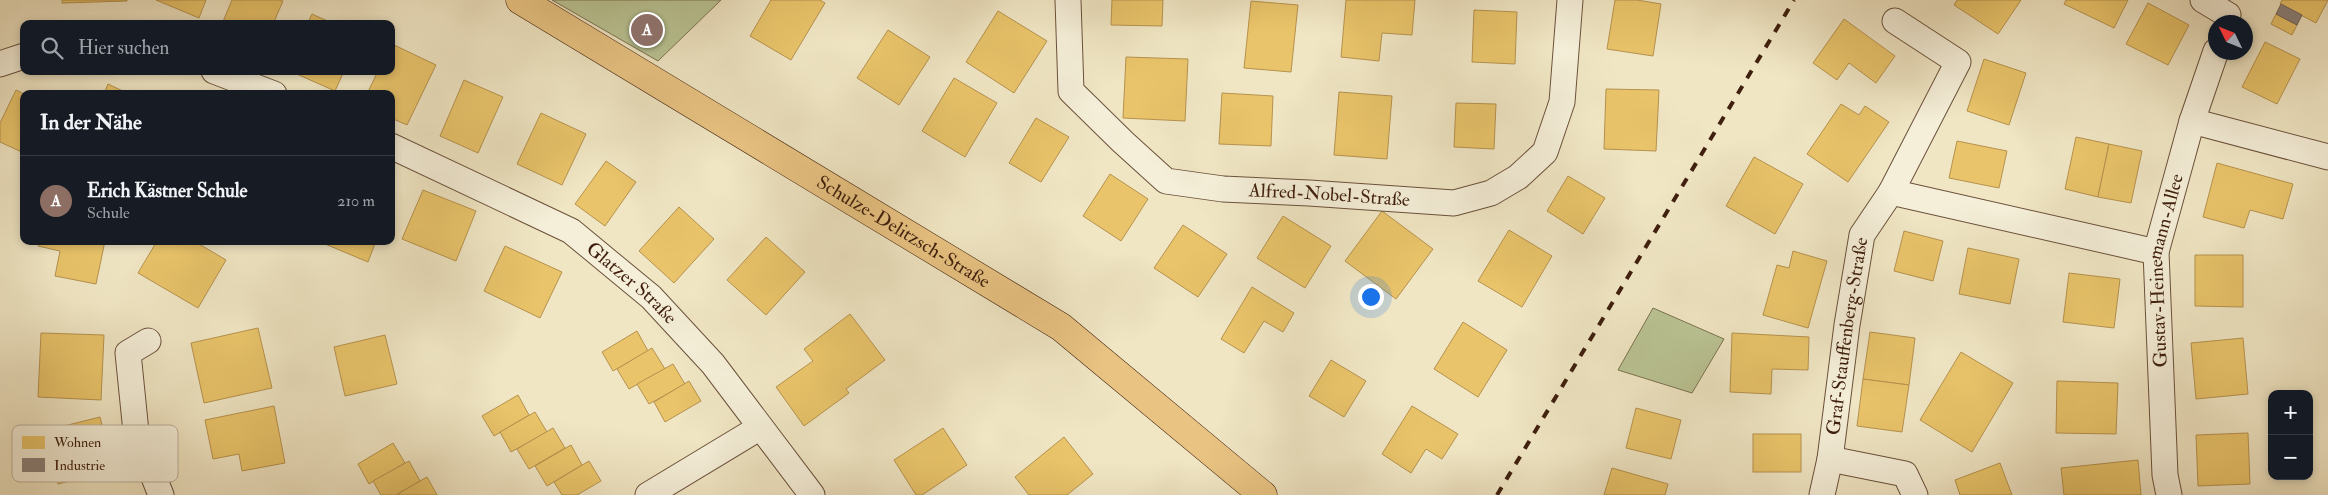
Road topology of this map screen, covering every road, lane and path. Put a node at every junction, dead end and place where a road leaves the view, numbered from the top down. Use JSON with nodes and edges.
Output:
{"nodes":[{"id":1,"x":520,"y":0,"type":"edge"},
{"id":2,"x":1068,"y":0,"type":"edge"},
{"id":3,"x":1570,"y":0,"type":"edge"},
{"id":4,"x":2204,"y":0,"type":"edge"},
{"id":5,"x":2230,"y":12,"type":"edge"},
{"id":6,"x":1895,"y":21,"type":"dead end"},
{"id":7,"x":20,"y":57,"type":"edge"},
{"id":8,"x":2213,"y":60,"type":"edge"},
{"id":9,"x":0,"y":64,"type":"edge"},
{"id":10,"x":224,"y":75,"type":"edge"},
{"id":11,"x":264,"y":90,"type":"edge"},
{"id":12,"x":2192,"y":121,"type":"junction"},
{"id":13,"x":395,"y":148,"type":"edge"},
{"id":14,"x":2328,"y":156,"type":"edge"},
{"id":15,"x":1892,"y":192,"type":"junction"},
{"id":16,"x":2156,"y":252,"type":"junction"},
{"id":17,"x":148,"y":341,"type":"dead end"},
{"id":18,"x":135,"y":425,"type":"edge"},
{"id":19,"x":759,"y":428,"type":"junction"},
{"id":20,"x":1830,"y":459,"type":"junction"},
{"id":21,"x":157,"y":482,"type":"edge"},
{"id":22,"x":162,"y":495,"type":"edge"},
{"id":23,"x":648,"y":495,"type":"edge"},
{"id":24,"x":812,"y":495,"type":"edge"},
{"id":25,"x":1263,"y":495,"type":"edge"},
{"id":26,"x":1822,"y":495,"type":"edge"},
{"id":27,"x":1915,"y":495,"type":"edge"},
{"id":28,"x":2169,"y":495,"type":"edge"}],
"edges":[{"from":1,"to":25,"type":"main road","name":"Schulze-Delitzsch-Straße"},
{"from":2,"to":3,"type":"street","name":"Alfred-Nobel-Straße"},
{"from":4,"to":5,"type":"street"},
{"from":6,"to":15,"type":"street","name":"Graf-Stauffenberg-Straße"},
{"from":7,"to":9,"type":"street"},
{"from":8,"to":12,"type":"street","name":"Gustav-Heinemann-Allee"},
{"from":10,"to":11,"type":"street"},
{"from":12,"to":14,"type":"street"},
{"from":12,"to":16,"type":"street","name":"Gustav-Heinemann-Allee"},
{"from":13,"to":19,"type":"street","name":"Glatzer Straße"},
{"from":15,"to":16,"type":"street"},
{"from":15,"to":20,"type":"street","name":"Graf-Stauffenberg-Straße"},
{"from":16,"to":28,"type":"street","name":"Gustav-Heinemann-Allee"},
{"from":17,"to":18,"type":"street"},
{"from":19,"to":23,"type":"street"},
{"from":19,"to":24,"type":"street","name":"Glatzer Straße"},
{"from":20,"to":26,"type":"street","name":"Graf-Stauffenberg-Straße"},
{"from":20,"to":27,"type":"street"},
{"from":21,"to":22,"type":"street"}]}
